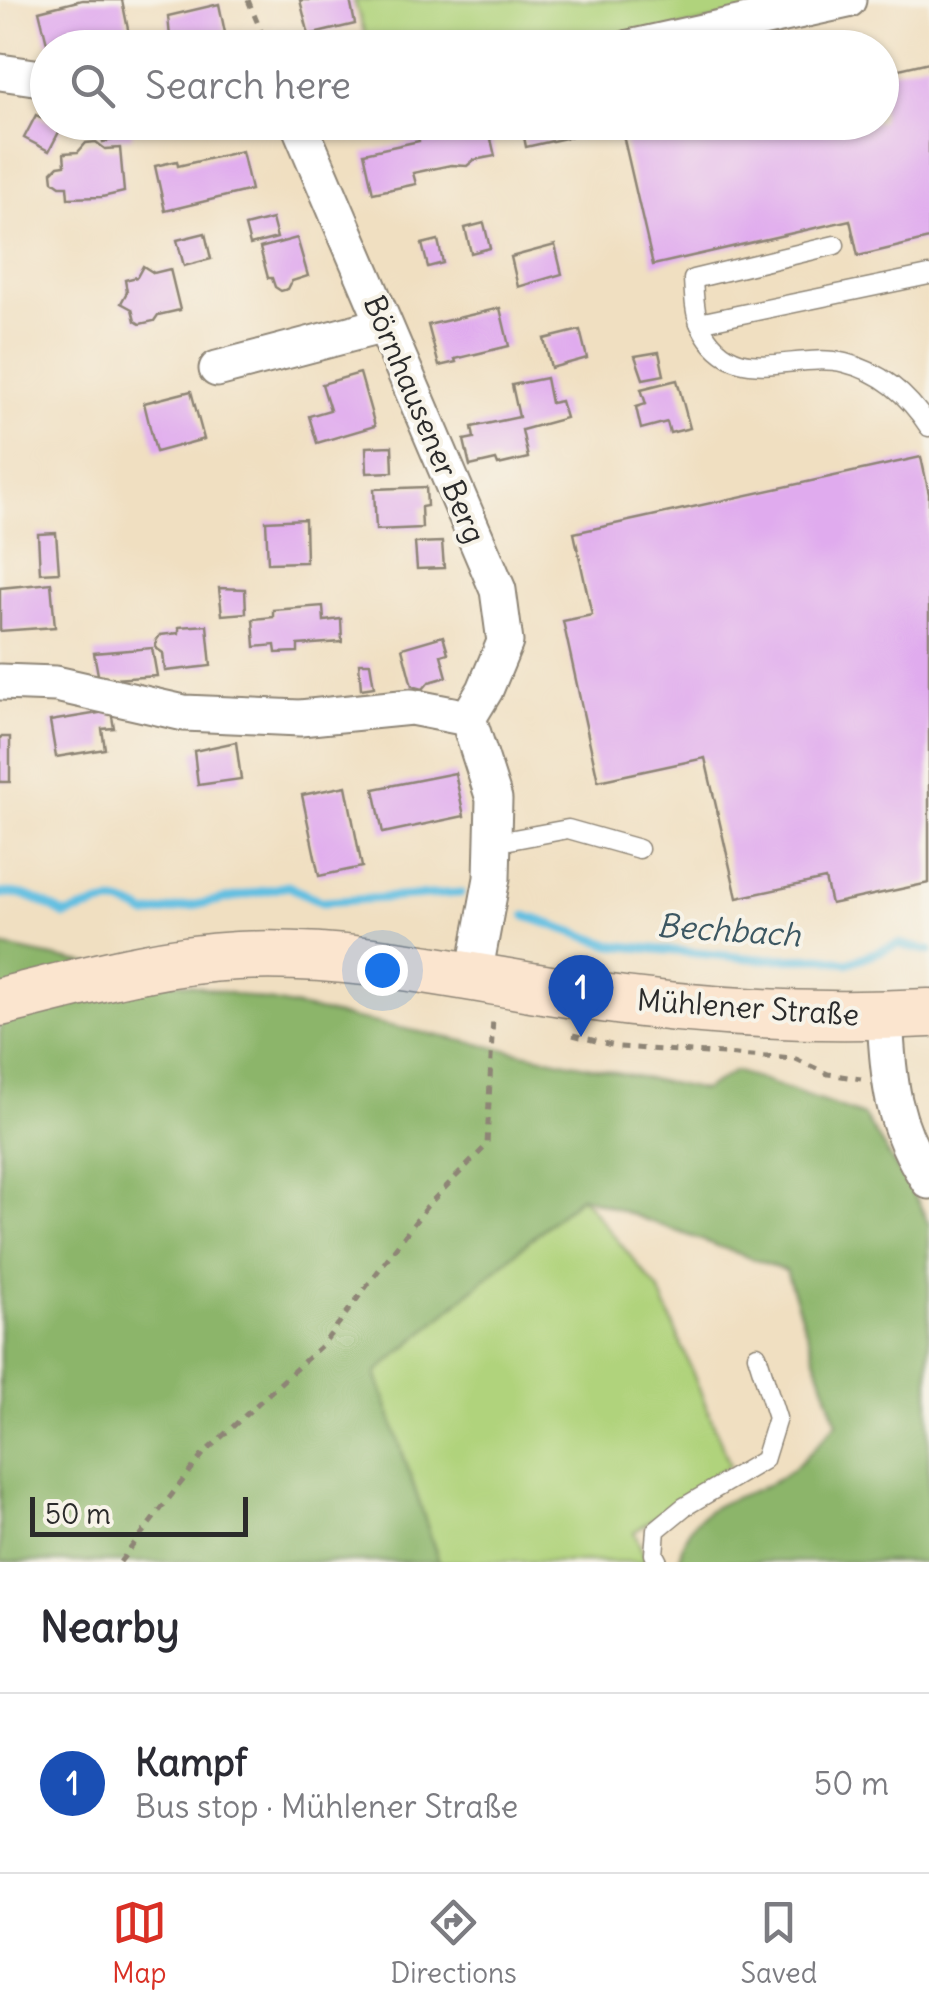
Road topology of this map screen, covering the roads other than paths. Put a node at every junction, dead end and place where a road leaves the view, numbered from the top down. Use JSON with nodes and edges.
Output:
{"nodes":[{"id":1,"x":848,"y":0,"type":"edge"},
{"id":2,"x":711,"y":30,"type":"edge"},
{"id":3,"x":0,"y":72,"type":"edge"},
{"id":4,"x":30,"y":76,"type":"edge"},
{"id":5,"x":306,"y":140,"type":"edge"},
{"id":6,"x":836,"y":245,"type":"dead end"},
{"id":7,"x":929,"y":275,"type":"edge"},
{"id":8,"x":698,"y":323,"type":"junction"},
{"id":9,"x":384,"y":326,"type":"junction"},
{"id":10,"x":217,"y":369,"type":"dead end"},
{"id":11,"x":929,"y":427,"type":"edge"},
{"id":12,"x":0,"y":682,"type":"edge"},
{"id":13,"x":468,"y":718,"type":"junction"},
{"id":14,"x":493,"y":843,"type":"junction"},
{"id":15,"x":639,"y":849,"type":"dead end"},
{"id":16,"x":475,"y":994,"type":"junction"},
{"id":17,"x":0,"y":1002,"type":"edge"},
{"id":18,"x":907,"y":1014,"type":"edge"},
{"id":19,"x":929,"y":1181,"type":"edge"},
{"id":20,"x":757,"y":1355,"type":"dead end"},
{"id":21,"x":658,"y":1562,"type":"edge"}],
"edges":[{"from":1,"to":2,"type":"street"},
{"from":3,"to":4,"type":"street"},
{"from":5,"to":9,"type":"street","name":"Börnhausener Berg"},
{"from":6,"to":8,"type":"lane"},
{"from":7,"to":8,"type":"lane"},
{"from":8,"to":11,"type":"lane"},
{"from":9,"to":10,"type":"street"},
{"from":9,"to":13,"type":"street","name":"Börnhausener Berg"},
{"from":12,"to":13,"type":"street"},
{"from":13,"to":14,"type":"street"},
{"from":14,"to":15,"type":"lane"},
{"from":14,"to":16,"type":"street"},
{"from":16,"to":17,"type":"main road","name":"Mühlener Straße"},
{"from":16,"to":18,"type":"main road","name":"Mühlener Straße"},
{"from":18,"to":19,"type":"street"},
{"from":20,"to":21,"type":"lane"}]}
